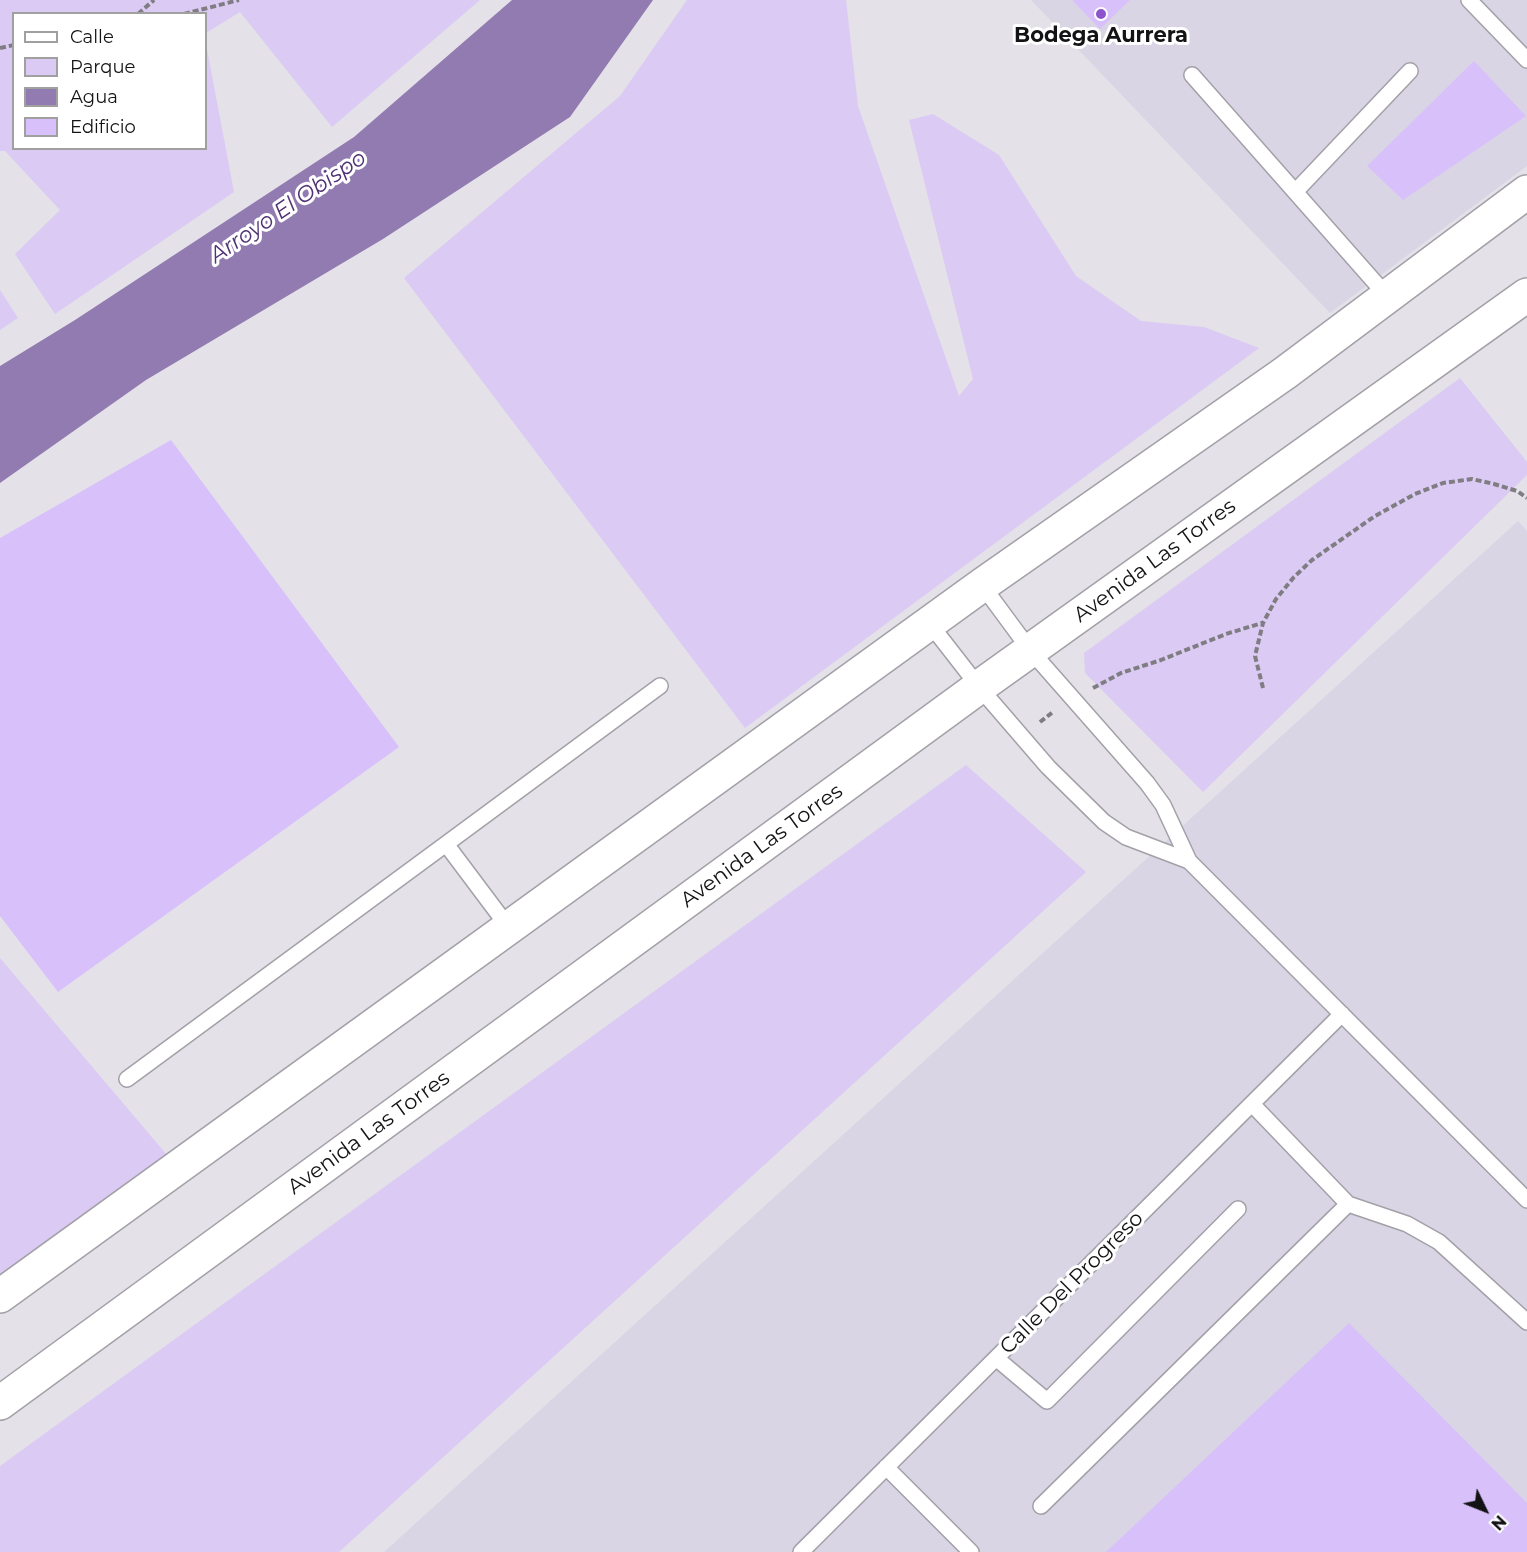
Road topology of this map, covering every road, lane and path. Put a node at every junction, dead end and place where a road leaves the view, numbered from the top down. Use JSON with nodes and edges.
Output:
{"nodes":[{"id":1,"x":154,"y":0,"type":"edge"},
{"id":2,"x":239,"y":0,"type":"edge"},
{"id":3,"x":1469,"y":0,"type":"edge"},
{"id":4,"x":140,"y":12,"type":"edge"},
{"id":5,"x":192,"y":12,"type":"edge"},
{"id":6,"x":1527,"y":60,"type":"edge"},
{"id":7,"x":1410,"y":71,"type":"dead end"},
{"id":8,"x":1192,"y":75,"type":"dead end"},
{"id":9,"x":1295,"y":192,"type":"junction"},
{"id":10,"x":1527,"y":192,"type":"edge"},
{"id":11,"x":1527,"y":295,"type":"edge"},
{"id":12,"x":1387,"y":296,"type":"junction"},
{"id":13,"x":1527,"y":498,"type":"edge"},
{"id":14,"x":982,"y":585,"type":"junction"},
{"id":15,"x":1263,"y":623,"type":"junction"},
{"id":16,"x":930,"y":624,"type":"junction"},
{"id":17,"x":1030,"y":650,"type":"junction"},
{"id":18,"x":660,"y":686,"type":"dead end"},
{"id":19,"x":979,"y":687,"type":"junction"},
{"id":20,"x":1263,"y":688,"type":"dead end"},
{"id":21,"x":1072,"y":698,"type":"junction"},
{"id":22,"x":1022,"y":735,"type":"junction"},
{"id":23,"x":446,"y":844,"type":"junction"},
{"id":24,"x":1189,"y":861,"type":"junction"},
{"id":25,"x":509,"y":928,"type":"junction"},
{"id":26,"x":1342,"y":1014,"type":"junction"},
{"id":27,"x":127,"y":1079,"type":"dead end"},
{"id":28,"x":1252,"y":1104,"type":"junction"},
{"id":29,"x":1527,"y":1200,"type":"edge"},
{"id":30,"x":1348,"y":1204,"type":"junction"},
{"id":31,"x":1238,"y":1209,"type":"dead end"},
{"id":32,"x":0,"y":1296,"type":"edge"},
{"id":33,"x":1527,"y":1323,"type":"edge"},
{"id":34,"x":996,"y":1358,"type":"junction"},
{"id":35,"x":0,"y":1403,"type":"edge"},
{"id":36,"x":886,"y":1467,"type":"junction"},
{"id":37,"x":1041,"y":1506,"type":"dead end"},
{"id":38,"x":801,"y":1552,"type":"edge"},
{"id":39,"x":971,"y":1552,"type":"edge"}],
"edges":[{"from":1,"to":4,"type":"path"},
{"from":2,"to":5,"type":"path"},
{"from":3,"to":6,"type":"lane"},
{"from":7,"to":9,"type":"lane"},
{"from":8,"to":9,"type":"lane"},
{"from":9,"to":12,"type":"lane"},
{"from":10,"to":12,"type":"street"},
{"from":11,"to":17,"type":"street","name":"Avenida Las Torres"},
{"from":12,"to":14,"type":"street"},
{"from":13,"to":15,"type":"path"},
{"from":14,"to":16,"type":"street"},
{"from":14,"to":17,"type":"lane"},
{"from":15,"to":20,"type":"path"},
{"from":15,"to":21,"type":"path"},
{"from":16,"to":19,"type":"lane"},
{"from":16,"to":25,"type":"street"},
{"from":17,"to":19,"type":"street","name":"Avenida Las Torres"},
{"from":17,"to":21,"type":"lane"},
{"from":18,"to":23,"type":"lane"},
{"from":19,"to":22,"type":"lane"},
{"from":19,"to":35,"type":"street","name":"Avenida Las Torres"},
{"from":21,"to":22,"type":"path"},
{"from":21,"to":24,"type":"lane"},
{"from":22,"to":24,"type":"lane"},
{"from":23,"to":25,"type":"lane"},
{"from":23,"to":27,"type":"lane"},
{"from":24,"to":26,"type":"lane"},
{"from":25,"to":32,"type":"street"},
{"from":26,"to":28,"type":"lane","name":"Calle Del Progreso"},
{"from":26,"to":29,"type":"lane"},
{"from":28,"to":30,"type":"lane"},
{"from":28,"to":34,"type":"lane","name":"Calle Del Progreso"},
{"from":30,"to":33,"type":"lane"},
{"from":30,"to":37,"type":"lane"},
{"from":31,"to":34,"type":"lane"},
{"from":34,"to":36,"type":"lane","name":"Calle Del Progreso"},
{"from":36,"to":38,"type":"lane","name":"Calle Del Progreso"},
{"from":36,"to":39,"type":"lane"}]}
